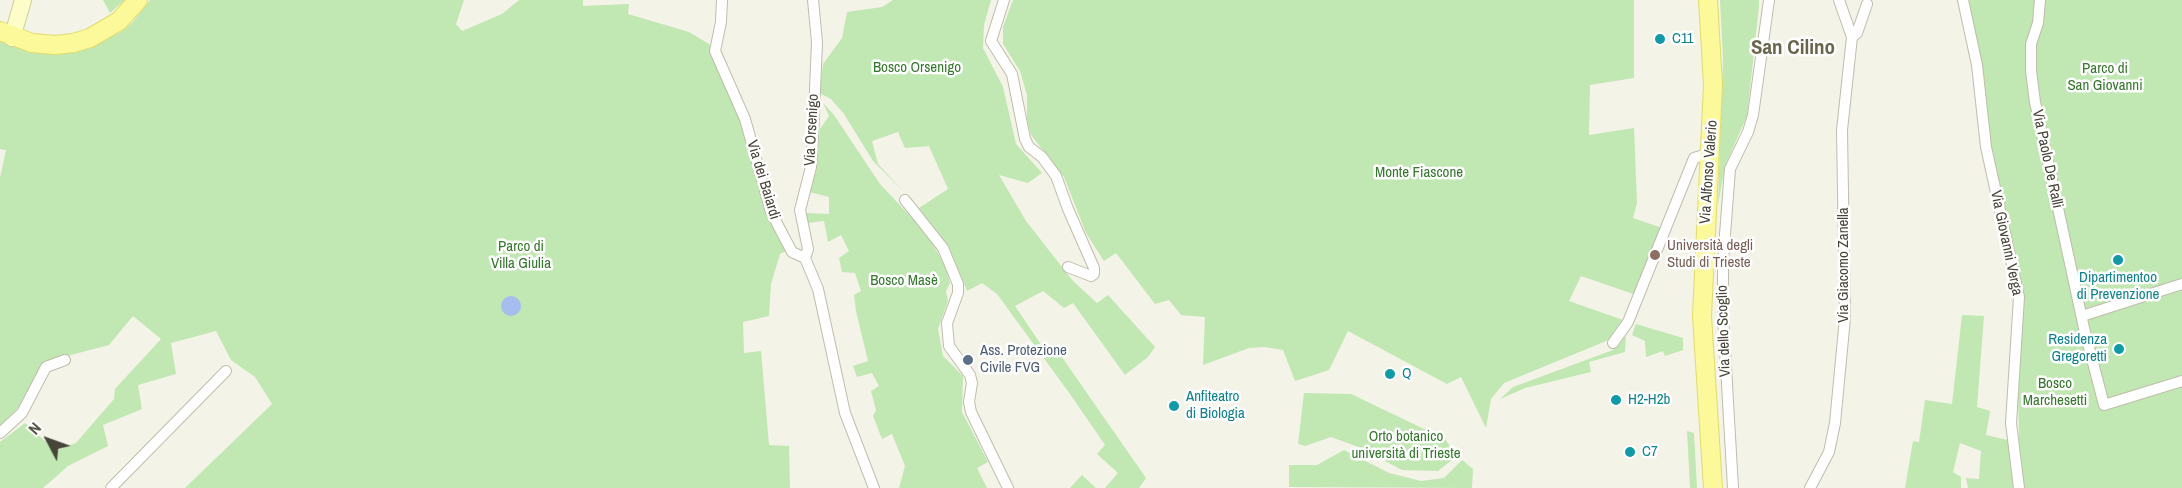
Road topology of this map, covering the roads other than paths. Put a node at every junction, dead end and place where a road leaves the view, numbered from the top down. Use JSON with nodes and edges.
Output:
{"nodes":[{"id":1,"x":22,"y":0,"type":"edge"},
{"id":2,"x":138,"y":0,"type":"edge"},
{"id":3,"x":722,"y":0,"type":"edge"},
{"id":4,"x":813,"y":0,"type":"edge"},
{"id":5,"x":1004,"y":0,"type":"edge"},
{"id":6,"x":1708,"y":0,"type":"edge"},
{"id":7,"x":1769,"y":0,"type":"edge"},
{"id":8,"x":1839,"y":0,"type":"edge"},
{"id":9,"x":1963,"y":0,"type":"edge"},
{"id":10,"x":2040,"y":0,"type":"edge"},
{"id":11,"x":1867,"y":4,"type":"dead end"},
{"id":12,"x":6,"y":34,"type":"edge"},
{"id":13,"x":1852,"y":37,"type":"junction"},
{"id":14,"x":1710,"y":153,"type":"junction"},
{"id":15,"x":905,"y":200,"type":"dead end"},
{"id":16,"x":805,"y":258,"type":"junction"},
{"id":17,"x":1068,"y":267,"type":"dead end"},
{"id":18,"x":1703,"y":268,"type":"junction"},
{"id":19,"x":1722,"y":268,"type":"junction"},
{"id":20,"x":2182,"y":284,"type":"edge"},
{"id":21,"x":1723,"y":315,"type":"junction"},
{"id":22,"x":1702,"y":316,"type":"junction"},
{"id":23,"x":2082,"y":316,"type":"junction"},
{"id":24,"x":1613,"y":343,"type":"dead end"},
{"id":25,"x":65,"y":360,"type":"dead end"},
{"id":26,"x":226,"y":371,"type":"dead end"},
{"id":27,"x":2182,"y":381,"type":"edge"},
{"id":28,"x":0,"y":434,"type":"edge"},
{"id":29,"x":111,"y":488,"type":"edge"},
{"id":30,"x":874,"y":488,"type":"edge"},
{"id":31,"x":1008,"y":488,"type":"edge"},
{"id":32,"x":1713,"y":488,"type":"edge"},
{"id":33,"x":1733,"y":488,"type":"edge"},
{"id":34,"x":1810,"y":488,"type":"edge"},
{"id":35,"x":2019,"y":488,"type":"edge"}],
"edges":[{"from":1,"to":12,"type":"street"},
{"from":2,"to":12,"type":"main road"},
{"from":3,"to":16,"type":"street","name":"Via dei Baiardi"},
{"from":4,"to":16,"type":"street","name":"Via Orsenigo"},
{"from":5,"to":17,"type":"street"},
{"from":6,"to":14,"type":"main road","name":"Via Alfonso Valerio"},
{"from":7,"to":19,"type":"street","name":"Via dello Scoglio"},
{"from":8,"to":13,"type":"street","name":"Via Giacomo Zanella"},
{"from":9,"to":35,"type":"street","name":"Via Giovanni Verga"},
{"from":10,"to":23,"type":"street","name":"Via Paolo De Ralli"},
{"from":11,"to":13,"type":"street","name":"Via Giacomo Zanella"},
{"from":13,"to":34,"type":"street","name":"Via Giacomo Zanella"},
{"from":14,"to":18,"type":"main road","name":"Via Alfonso Valerio"},
{"from":14,"to":24,"type":"street"},
{"from":15,"to":31,"type":"street"},
{"from":16,"to":30,"type":"street","name":"Via dei Baiardi"},
{"from":18,"to":19,"type":"street"},
{"from":18,"to":22,"type":"main road","name":"Via Alfonso Valerio"},
{"from":19,"to":21,"type":"street","name":"Via dello Scoglio"},
{"from":20,"to":23,"type":"street"},
{"from":21,"to":22,"type":"street"},
{"from":21,"to":33,"type":"street","name":"Via dello Scoglio"},
{"from":22,"to":32,"type":"main road","name":"Via Alfonso Valerio"},
{"from":23,"to":27,"type":"street","name":"Via Paolo De Ralli"},
{"from":25,"to":28,"type":"street"},
{"from":26,"to":29,"type":"street"}]}
